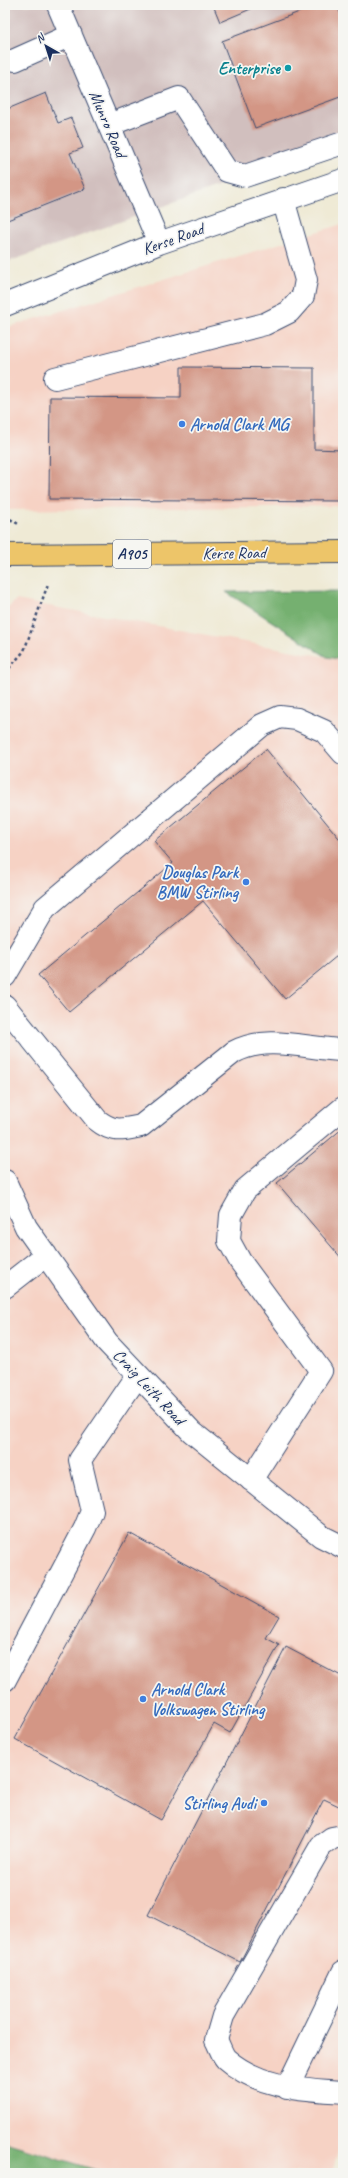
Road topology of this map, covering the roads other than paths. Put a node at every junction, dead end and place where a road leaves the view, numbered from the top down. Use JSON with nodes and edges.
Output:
{"nodes":[{"id":1,"x":58,"y":5,"type":"edge"},
{"id":2,"x":71,"y":34,"type":"junction"},
{"id":3,"x":15,"y":60,"type":"dead end"},
{"id":4,"x":109,"y":125,"type":"junction"},
{"id":5,"x":343,"y":144,"type":"edge"},
{"id":6,"x":343,"y":180,"type":"edge"},
{"id":7,"x":283,"y":199,"type":"junction"},
{"id":8,"x":159,"y":243,"type":"junction"},
{"id":9,"x":5,"y":306,"type":"edge"},
{"id":10,"x":55,"y":378,"type":"dead end"},
{"id":11,"x":343,"y":552,"type":"edge"},
{"id":12,"x":5,"y":555,"type":"edge"},
{"id":13,"x":343,"y":753,"type":"edge"},
{"id":14,"x":5,"y":976,"type":"edge"},
{"id":15,"x":5,"y":1006,"type":"edge"},
{"id":16,"x":343,"y":1050,"type":"edge"},
{"id":17,"x":343,"y":1108,"type":"edge"},
{"id":18,"x":5,"y":1181,"type":"edge"},
{"id":19,"x":46,"y":1255,"type":"junction"},
{"id":20,"x":5,"y":1287,"type":"edge"},
{"id":21,"x":138,"y":1376,"type":"junction"},
{"id":22,"x":251,"y":1480,"type":"junction"},
{"id":23,"x":343,"y":1548,"type":"edge"},
{"id":24,"x":5,"y":1680,"type":"edge"},
{"id":25,"x":343,"y":1836,"type":"edge"},
{"id":26,"x":343,"y":1972,"type":"edge"},
{"id":27,"x":287,"y":2088,"type":"junction"},
{"id":28,"x":343,"y":2092,"type":"edge"}],
"edges":[{"from":1,"to":2,"type":"street","name":"Munro Road"},
{"from":2,"to":3,"type":"street"},
{"from":2,"to":4,"type":"street","name":"Munro Road"},
{"from":4,"to":5,"type":"street"},
{"from":4,"to":8,"type":"street","name":"Munro Road"},
{"from":6,"to":7,"type":"street","name":"Kerse Road"},
{"from":7,"to":8,"type":"street","name":"Kerse Road"},
{"from":7,"to":10,"type":"street"},
{"from":8,"to":9,"type":"street","name":"Kerse Road"},
{"from":11,"to":12,"type":"main road","name":"Kerse Road","number":"A905"},
{"from":13,"to":14,"type":"street"},
{"from":15,"to":16,"type":"street"},
{"from":17,"to":22,"type":"street"},
{"from":18,"to":19,"type":"street","name":"Craig Leith Road"},
{"from":19,"to":20,"type":"street"},
{"from":19,"to":21,"type":"street","name":"Craig Leith Road"},
{"from":21,"to":22,"type":"street","name":"Craig Leith Road"},
{"from":21,"to":24,"type":"street"},
{"from":22,"to":23,"type":"street","name":"Craig Leith Road"},
{"from":25,"to":27,"type":"street"},
{"from":26,"to":27,"type":"street"},
{"from":27,"to":28,"type":"street"}]}
